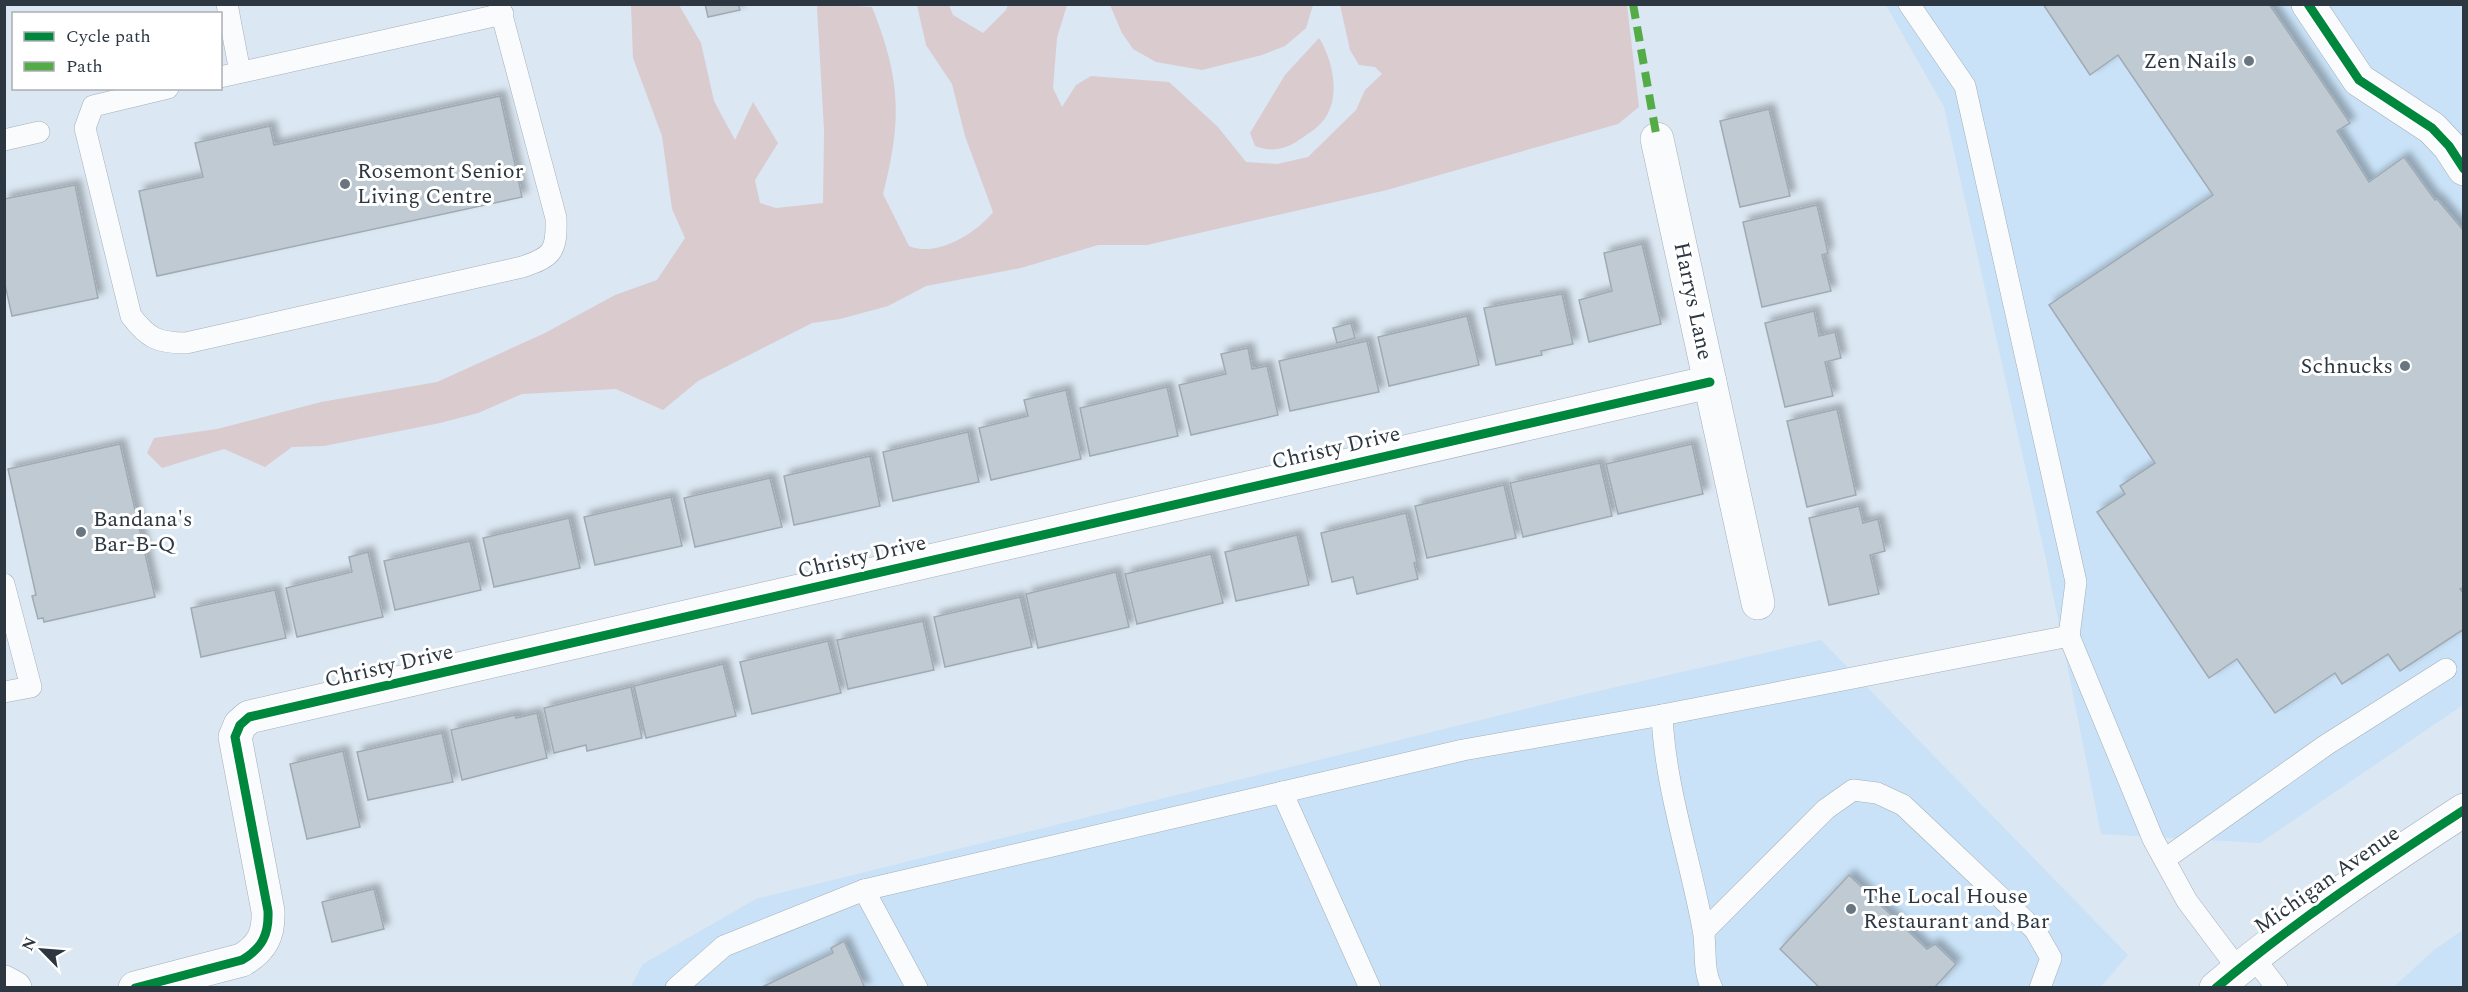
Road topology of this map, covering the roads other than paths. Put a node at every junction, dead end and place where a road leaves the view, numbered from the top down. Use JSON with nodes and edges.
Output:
{"nodes":[{"id":1,"x":227,"y":4,"type":"edge"},
{"id":2,"x":1909,"y":4,"type":"edge"},
{"id":3,"x":2308,"y":4,"type":"edge"},
{"id":4,"x":501,"y":9,"type":"edge"},
{"id":5,"x":230,"y":74,"type":"edge"},
{"id":6,"x":159,"y":90,"type":"edge"},
{"id":7,"x":39,"y":132,"type":"dead end"},
{"id":8,"x":1657,"y":139,"type":"dead end"},
{"id":9,"x":4,"y":140,"type":"edge"},
{"id":10,"x":2463,"y":169,"type":"edge"},
{"id":11,"x":1710,"y":382,"type":"junction"},
{"id":12,"x":4,"y":584,"type":"edge"},
{"id":13,"x":1758,"y":603,"type":"dead end"},
{"id":14,"x":2068,"y":636,"type":"junction"},
{"id":15,"x":2446,"y":669,"type":"dead end"},
{"id":16,"x":4,"y":692,"type":"edge"},
{"id":17,"x":1662,"y":715,"type":"junction"},
{"id":18,"x":1282,"y":792,"type":"junction"},
{"id":19,"x":2463,"y":810,"type":"edge"},
{"id":20,"x":2165,"y":859,"type":"junction"},
{"id":21,"x":864,"y":890,"type":"junction"},
{"id":22,"x":1704,"y":931,"type":"junction"},
{"id":23,"x":2235,"y":971,"type":"edge"},
{"id":24,"x":4,"y":982,"type":"edge"},
{"id":25,"x":15,"y":987,"type":"edge"},
{"id":26,"x":135,"y":987,"type":"edge"},
{"id":27,"x":676,"y":987,"type":"edge"},
{"id":28,"x":917,"y":987,"type":"edge"},
{"id":29,"x":1370,"y":987,"type":"edge"},
{"id":30,"x":1712,"y":987,"type":"edge"},
{"id":31,"x":2040,"y":987,"type":"edge"},
{"id":32,"x":2277,"y":987,"type":"edge"}],
"edges":[{"from":1,"to":5,"type":"lane"},
{"from":2,"to":14,"type":"lane"},
{"from":3,"to":10,"type":"street"},
{"from":4,"to":5,"type":"lane"},
{"from":4,"to":6,"type":"lane"},
{"from":7,"to":9,"type":"lane"},
{"from":8,"to":11,"type":"street","name":"Harrys Lane"},
{"from":11,"to":13,"type":"street","name":"Harrys Lane"},
{"from":11,"to":26,"type":"street","name":"Christy Drive"},
{"from":12,"to":16,"type":"lane"},
{"from":14,"to":17,"type":"lane"},
{"from":14,"to":20,"type":"lane"},
{"from":15,"to":20,"type":"lane"},
{"from":17,"to":18,"type":"lane"},
{"from":17,"to":22,"type":"lane"},
{"from":18,"to":21,"type":"lane"},
{"from":18,"to":29,"type":"lane"},
{"from":19,"to":23,"type":"street","name":"Michigan Avenue"},
{"from":20,"to":23,"type":"lane"},
{"from":21,"to":27,"type":"lane"},
{"from":21,"to":28,"type":"lane"},
{"from":22,"to":30,"type":"lane"},
{"from":22,"to":31,"type":"lane"},
{"from":23,"to":32,"type":"lane"},
{"from":24,"to":25,"type":"street"}]}
